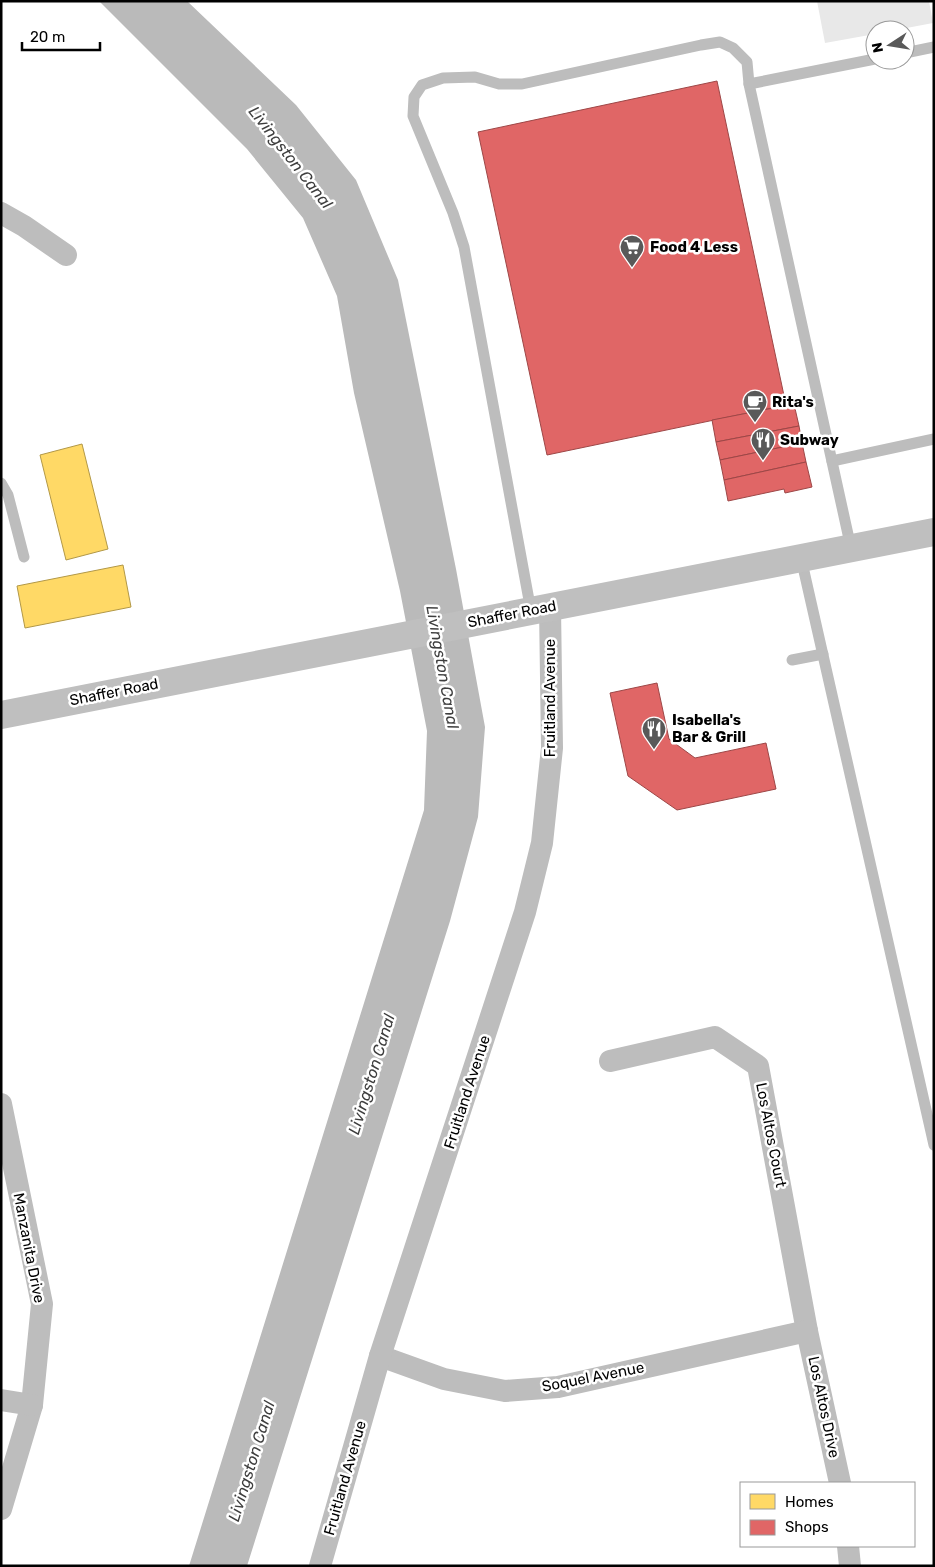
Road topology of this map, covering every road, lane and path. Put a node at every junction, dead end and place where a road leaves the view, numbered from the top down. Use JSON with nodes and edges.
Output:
{"nodes":[{"id":1,"x":934,"y":47,"type":"edge"},
{"id":2,"x":915,"y":51,"type":"edge"},
{"id":3,"x":865,"y":61,"type":"edge"},
{"id":4,"x":749,"y":84,"type":"junction"},
{"id":5,"x":1,"y":213,"type":"edge"},
{"id":6,"x":66,"y":255,"type":"dead end"},
{"id":7,"x":934,"y":439,"type":"edge"},
{"id":8,"x":832,"y":461,"type":"junction"},
{"id":9,"x":1,"y":483,"type":"edge"},
{"id":10,"x":934,"y":532,"type":"edge"},
{"id":11,"x":851,"y":548,"type":"junction"},
{"id":12,"x":24,"y":557,"type":"dead end"},
{"id":13,"x":801,"y":558,"type":"junction"},
{"id":14,"x":540,"y":609,"type":"junction"},
{"id":15,"x":823,"y":654,"type":"junction"},
{"id":16,"x":792,"y":660,"type":"dead end"},
{"id":17,"x":1,"y":715,"type":"edge"},
{"id":18,"x":610,"y":1061,"type":"dead end"},
{"id":19,"x":1,"y":1104,"type":"edge"},
{"id":20,"x":934,"y":1145,"type":"edge"},
{"id":21,"x":807,"y":1331,"type":"junction"},
{"id":22,"x":380,"y":1356,"type":"junction"},
{"id":23,"x":1,"y":1400,"type":"edge"},
{"id":24,"x":32,"y":1405,"type":"junction"},
{"id":25,"x":840,"y":1482,"type":"edge"},
{"id":26,"x":1,"y":1509,"type":"edge"},
{"id":27,"x":848,"y":1547,"type":"edge"},
{"id":28,"x":320,"y":1566,"type":"edge"},
{"id":29,"x":850,"y":1566,"type":"edge"}],
"edges":[{"from":1,"to":2,"type":"lane"},
{"from":3,"to":4,"type":"lane"},
{"from":4,"to":8,"type":"lane"},
{"from":4,"to":14,"type":"lane"},
{"from":5,"to":6,"type":"street"},
{"from":7,"to":8,"type":"lane"},
{"from":8,"to":11,"type":"lane"},
{"from":9,"to":12,"type":"lane"},
{"from":10,"to":11,"type":"main road","name":"Shaffer Road"},
{"from":11,"to":13,"type":"main road","name":"Shaffer Road"},
{"from":13,"to":14,"type":"main road","name":"Shaffer Road"},
{"from":13,"to":15,"type":"lane"},
{"from":14,"to":17,"type":"main road","name":"Shaffer Road"},
{"from":14,"to":22,"type":"street","name":"Fruitland Avenue"},
{"from":15,"to":16,"type":"lane"},
{"from":15,"to":20,"type":"lane"},
{"from":18,"to":21,"type":"street","name":"Los Altos Court"},
{"from":19,"to":24,"type":"street","name":"Manzanita Drive"},
{"from":21,"to":22,"type":"street","name":"Soquel Avenue"},
{"from":21,"to":25,"type":"street","name":"Los Altos Drive"},
{"from":22,"to":28,"type":"street","name":"Fruitland Avenue"},
{"from":23,"to":24,"type":"street"},
{"from":24,"to":26,"type":"street","name":"Manzanita Drive"},
{"from":27,"to":29,"type":"street"}]}
